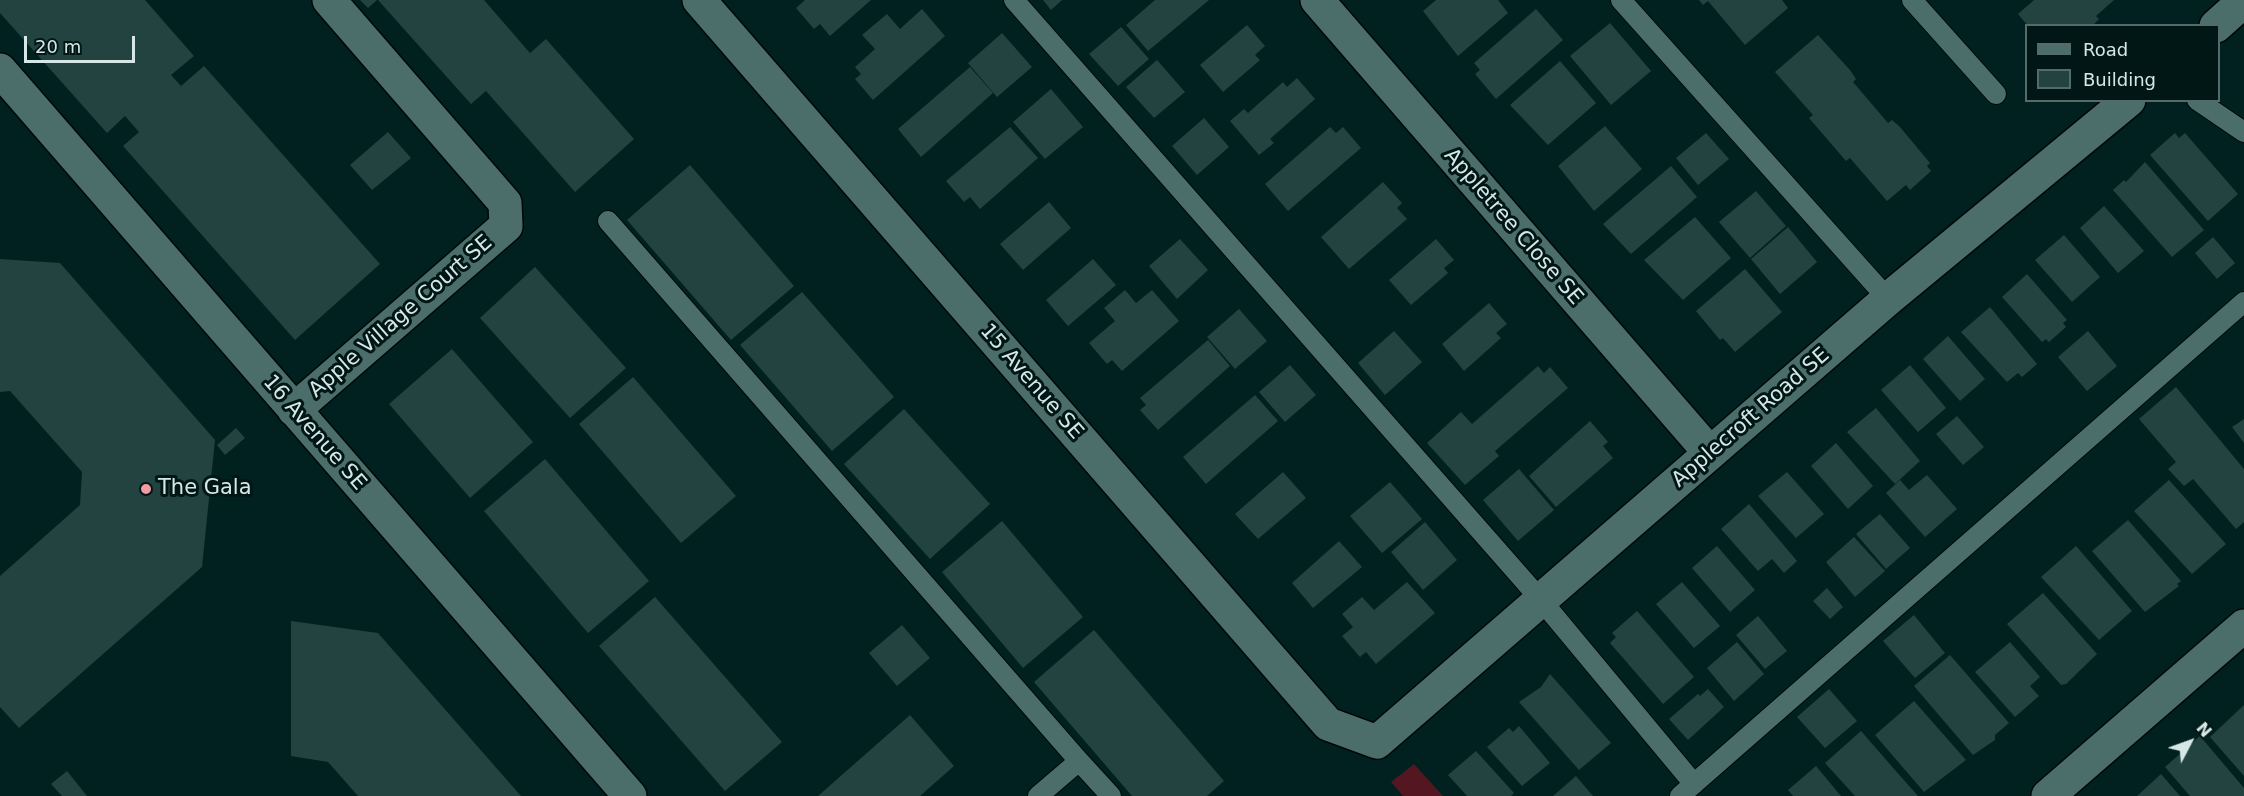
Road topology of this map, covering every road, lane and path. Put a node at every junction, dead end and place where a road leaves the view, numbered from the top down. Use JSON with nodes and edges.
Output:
{"nodes":[{"id":1,"x":329,"y":0,"type":"edge"},
{"id":2,"x":699,"y":0,"type":"edge"},
{"id":3,"x":1014,"y":0,"type":"edge"},
{"id":4,"x":1317,"y":0,"type":"edge"},
{"id":5,"x":1621,"y":0,"type":"edge"},
{"id":6,"x":1912,"y":0,"type":"edge"},
{"id":7,"x":2244,"y":1,"type":"edge"},
{"id":8,"x":2218,"y":24,"type":"edge"},
{"id":9,"x":0,"y":70,"type":"edge"},
{"id":10,"x":1996,"y":94,"type":"dead end"},
{"id":11,"x":2127,"y":102,"type":"edge"},
{"id":12,"x":2200,"y":102,"type":"edge"},
{"id":13,"x":2244,"y":132,"type":"edge"},
{"id":14,"x":608,"y":221,"type":"dead end"},
{"id":15,"x":1888,"y":299,"type":"junction"},
{"id":16,"x":2244,"y":302,"type":"edge"},
{"id":17,"x":294,"y":410,"type":"junction"},
{"id":18,"x":1710,"y":453,"type":"junction"},
{"id":19,"x":1541,"y":600,"type":"junction"},
{"id":20,"x":2244,"y":626,"type":"edge"},
{"id":21,"x":1377,"y":742,"type":"joint"},
{"id":22,"x":1079,"y":760,"type":"junction"},
{"id":23,"x":1687,"y":790,"type":"edge"},
{"id":24,"x":630,"y":796,"type":"edge"},
{"id":25,"x":1038,"y":796,"type":"edge"},
{"id":26,"x":1111,"y":796,"type":"edge"},
{"id":27,"x":2048,"y":796,"type":"edge"}],
"edges":[{"from":1,"to":17,"type":"street","name":"Apple Village Court SE"},
{"from":2,"to":21,"type":"street","name":"15 Avenue SE"},
{"from":3,"to":19,"type":"lane"},
{"from":4,"to":18,"type":"street","name":"Appletree Close SE"},
{"from":5,"to":15,"type":"lane"},
{"from":6,"to":10,"type":"lane"},
{"from":7,"to":8,"type":"street"},
{"from":9,"to":17,"type":"street","name":"16 Avenue SE"},
{"from":11,"to":15,"type":"street","name":"Applecroft Road SE"},
{"from":12,"to":13,"type":"lane"},
{"from":14,"to":22,"type":"lane"},
{"from":15,"to":18,"type":"street","name":"Applecroft Road SE"},
{"from":16,"to":23,"type":"lane"},
{"from":17,"to":24,"type":"street","name":"16 Avenue SE"},
{"from":18,"to":19,"type":"street","name":"Applecroft Road SE"},
{"from":19,"to":21,"type":"street","name":"Applecroft Road SE"},
{"from":19,"to":23,"type":"lane"},
{"from":20,"to":27,"type":"street"},
{"from":22,"to":25,"type":"lane"},
{"from":22,"to":26,"type":"lane"}]}
